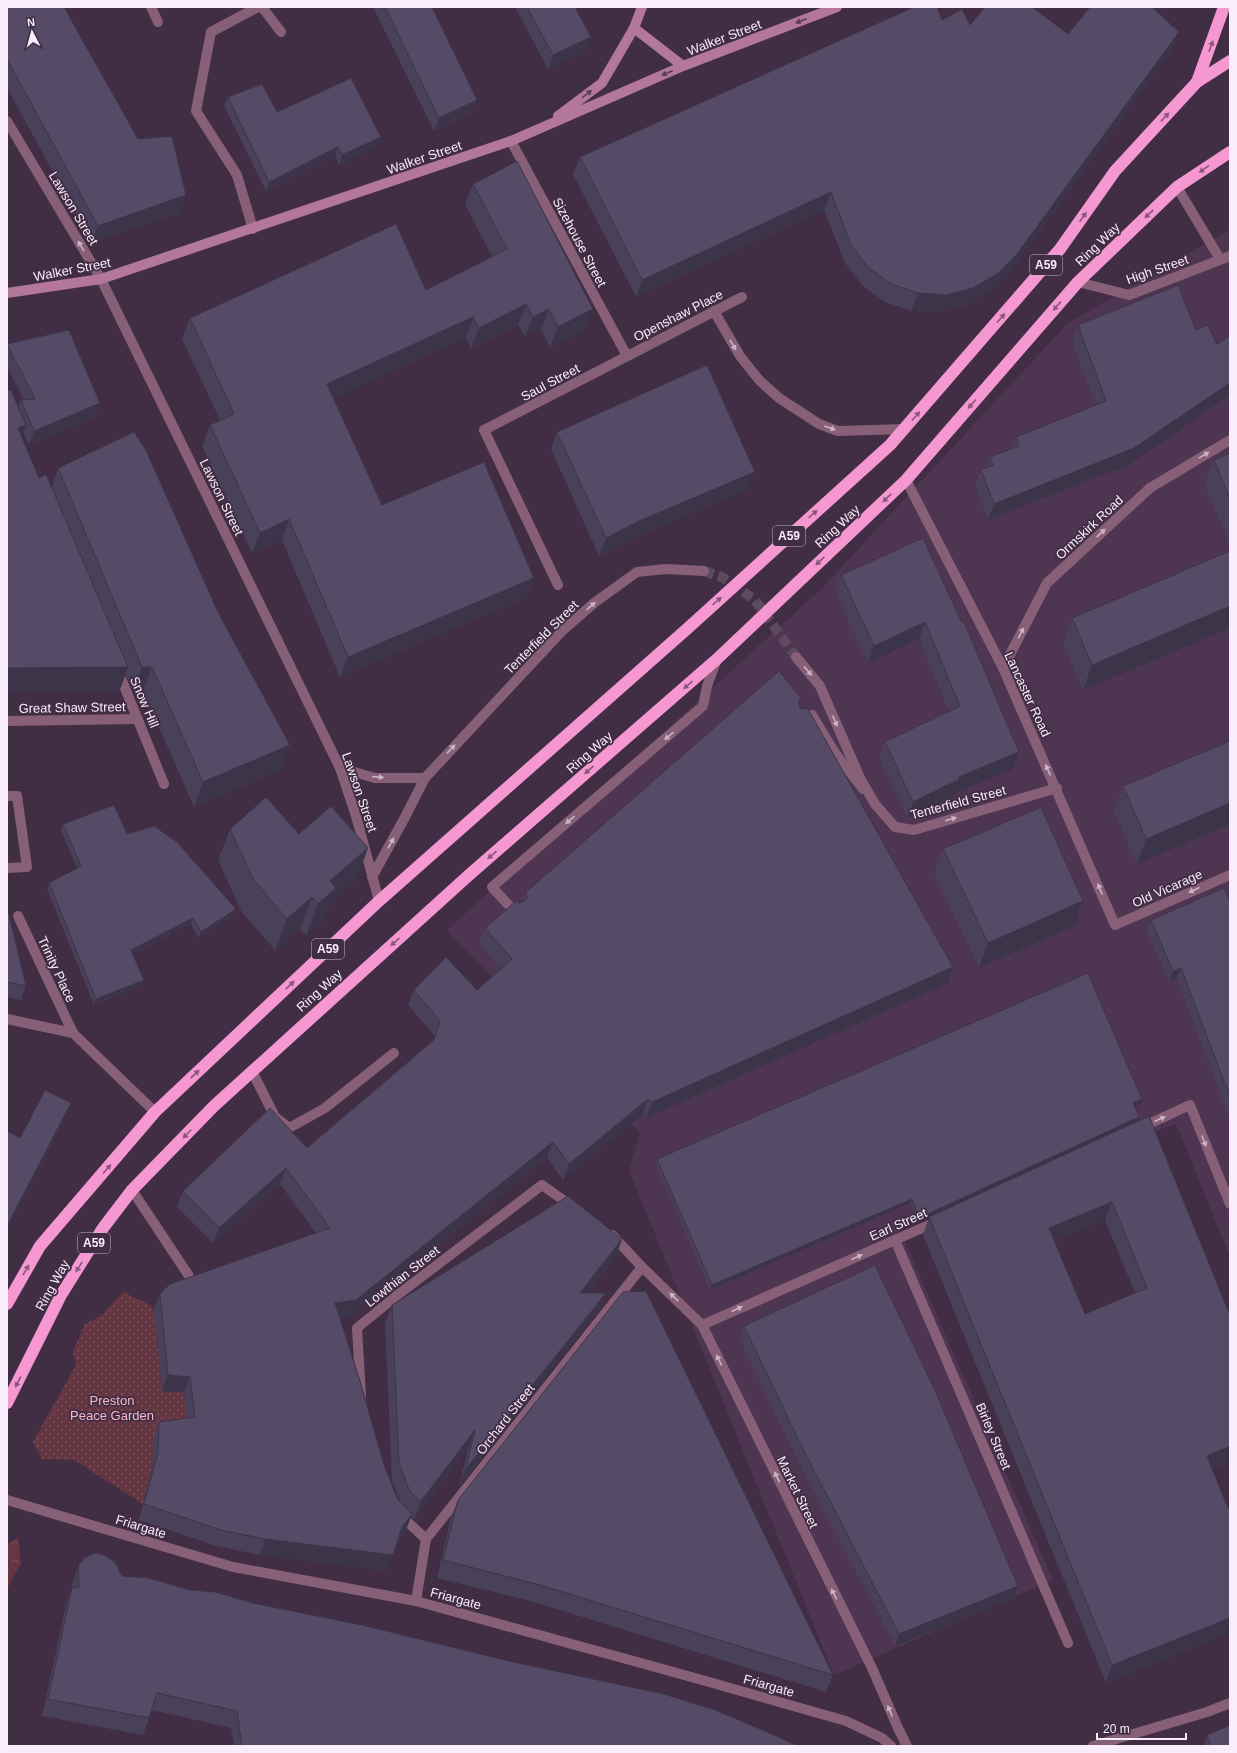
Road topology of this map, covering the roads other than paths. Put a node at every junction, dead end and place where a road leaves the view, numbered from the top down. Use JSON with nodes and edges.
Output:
{"nodes":[{"id":1,"x":150,"y":7,"type":"edge"},
{"id":2,"x":258,"y":7,"type":"edge"},
{"id":3,"x":262,"y":7,"type":"edge"},
{"id":4,"x":642,"y":7,"type":"edge"},
{"id":5,"x":837,"y":7,"type":"edge"},
{"id":6,"x":1224,"y":7,"type":"edge"},
{"id":7,"x":158,"y":22,"type":"dead end"},
{"id":8,"x":634,"y":28,"type":"junction"},
{"id":9,"x":281,"y":32,"type":"dead end"},
{"id":10,"x":1230,"y":61,"type":"edge"},
{"id":11,"x":683,"y":66,"type":"junction"},
{"id":12,"x":1197,"y":82,"type":"junction"},
{"id":13,"x":7,"y":121,"type":"edge"},
{"id":14,"x":545,"y":126,"type":"junction"},
{"id":15,"x":511,"y":141,"type":"junction"},
{"id":16,"x":1230,"y":152,"type":"edge"},
{"id":17,"x":1177,"y":187,"type":"junction"},
{"id":18,"x":253,"y":229,"type":"junction"},
{"id":19,"x":1225,"y":258,"type":"edge"},
{"id":20,"x":101,"y":279,"type":"junction"},
{"id":21,"x":1078,"y":282,"type":"junction"},
{"id":22,"x":7,"y":293,"type":"edge"},
{"id":23,"x":742,"y":297,"type":"dead end"},
{"id":24,"x":714,"y":311,"type":"junction"},
{"id":25,"x":627,"y":356,"type":"junction"},
{"id":26,"x":905,"y":428,"type":"junction"},
{"id":27,"x":1230,"y":440,"type":"edge"},
{"id":28,"x":906,"y":480,"type":"junction"},
{"id":29,"x":704,"y":571,"type":"tunnel mouth"},
{"id":30,"x":558,"y":585,"type":"dead end"},
{"id":31,"x":796,"y":657,"type":"tunnel mouth"},
{"id":32,"x":717,"y":659,"type":"junction"},
{"id":33,"x":113,"y":660,"type":"edge"},
{"id":34,"x":1003,"y":668,"type":"junction"},
{"id":35,"x":138,"y":719,"type":"junction"},
{"id":36,"x":799,"y":719,"type":"edge"},
{"id":37,"x":7,"y":721,"type":"edge"},
{"id":38,"x":340,"y":768,"type":"junction"},
{"id":39,"x":425,"y":778,"type":"junction"},
{"id":40,"x":164,"y":784,"type":"dead end"},
{"id":41,"x":1056,"y":788,"type":"junction"},
{"id":42,"x":7,"y":796,"type":"edge"},
{"id":43,"x":875,"y":804,"type":"junction"},
{"id":44,"x":7,"y":868,"type":"edge"},
{"id":45,"x":1230,"y":875,"type":"edge"},
{"id":46,"x":372,"y":877,"type":"junction"},
{"id":47,"x":379,"y":901,"type":"junction"},
{"id":48,"x":515,"y":912,"type":"edge"},
{"id":49,"x":18,"y":916,"type":"dead end"},
{"id":50,"x":1115,"y":925,"type":"joint"},
{"id":51,"x":7,"y":1018,"type":"edge"},
{"id":52,"x":74,"y":1034,"type":"junction"},
{"id":53,"x":394,"y":1053,"type":"dead end"},
{"id":54,"x":252,"y":1071,"type":"junction"},
{"id":55,"x":155,"y":1112,"type":"junction"},
{"id":56,"x":1132,"y":1132,"type":"edge"},
{"id":57,"x":132,"y":1190,"type":"junction"},
{"id":58,"x":1230,"y":1204,"type":"edge"},
{"id":59,"x":584,"y":1214,"type":"edge"},
{"id":60,"x":950,"y":1215,"type":"edge"},
{"id":61,"x":602,"y":1226,"type":"edge"},
{"id":62,"x":895,"y":1240,"type":"junction"},
{"id":63,"x":642,"y":1267,"type":"junction"},
{"id":64,"x":189,"y":1276,"type":"edge"},
{"id":65,"x":7,"y":1304,"type":"edge"},
{"id":66,"x":702,"y":1325,"type":"junction"},
{"id":67,"x":7,"y":1403,"type":"edge"},
{"id":68,"x":363,"y":1407,"type":"edge"},
{"id":69,"x":7,"y":1500,"type":"edge"},
{"id":70,"x":395,"y":1506,"type":"edge"},
{"id":71,"x":426,"y":1539,"type":"junction"},
{"id":72,"x":416,"y":1601,"type":"junction"},
{"id":73,"x":1068,"y":1643,"type":"dead end"},
{"id":74,"x":1230,"y":1703,"type":"edge"},
{"id":75,"x":891,"y":1746,"type":"edge"},
{"id":76,"x":907,"y":1746,"type":"edge"},
{"id":77,"x":1093,"y":1746,"type":"edge"}],
"edges":[{"from":1,"to":7,"type":"street"},
{"from":2,"to":18,"type":"street"},
{"from":3,"to":9,"type":"street"},
{"from":4,"to":8,"type":"street"},
{"from":5,"to":11,"type":"street","name":"Walker Street","one_way":true},
{"from":12,"to":6,"type":"highway","name":"Ring Way","number":"A59","one_way":true},
{"from":8,"to":11,"type":"street"},
{"from":14,"to":8,"type":"street","one_way":true},
{"from":10,"to":12,"type":"highway","name":"Ring Way","number":"A59"},
{"from":11,"to":14,"type":"street","name":"Walker Street","one_way":true},
{"from":26,"to":12,"type":"highway","name":"Ring Way","number":"A59","one_way":true},
{"from":20,"to":13,"type":"street","name":"Lawson Street","one_way":true},
{"from":14,"to":15,"type":"street","name":"Walker Street"},
{"from":15,"to":18,"type":"street","name":"Walker Street"},
{"from":15,"to":25,"type":"street","name":"Sizehouse Street"},
{"from":16,"to":17,"type":"highway","name":"Ring Way","number":"A59","one_way":true},
{"from":17,"to":19,"type":"street","name":"High Street"},
{"from":17,"to":21,"type":"highway","name":"Ring Way","number":"A59","one_way":true},
{"from":18,"to":20,"type":"street","name":"Walker Street"},
{"from":19,"to":21,"type":"street","name":"High Street"},
{"from":20,"to":22,"type":"street","name":"Walker Street"},
{"from":20,"to":38,"type":"street","name":"Lawson Street"},
{"from":21,"to":28,"type":"highway","name":"Ring Way","number":"A59","one_way":true},
{"from":23,"to":24,"type":"street","name":"Openshaw Place"},
{"from":24,"to":25,"type":"street","name":"Openshaw Place"},
{"from":24,"to":26,"type":"street","one_way":true},
{"from":25,"to":30,"type":"street","name":"Saul Street"},
{"from":47,"to":26,"type":"highway","name":"Ring Way","number":"A59","one_way":true},
{"from":34,"to":27,"type":"street","name":"Ormskirk Road","one_way":true},
{"from":28,"to":32,"type":"highway","name":"Ring Way","number":"A59","one_way":true},
{"from":28,"to":34,"type":"street","name":"Lancaster Road"},
{"from":39,"to":29,"type":"street","name":"Tenterfield Street","one_way":true},
{"from":31,"to":43,"type":"street","name":"Tenterfield Street","one_way":true},
{"from":32,"to":48,"type":"street","one_way":true},
{"from":32,"to":54,"type":"highway","name":"Ring Way","number":"A59","one_way":true},
{"from":33,"to":35,"type":"street","name":"Snow Hill"},
{"from":41,"to":34,"type":"street","name":"Lancaster Road","one_way":true},
{"from":35,"to":37,"type":"street","name":"Great Shaw Street"},
{"from":35,"to":40,"type":"street","name":"Snow Hill"},
{"from":36,"to":43,"type":"street"},
{"from":38,"to":39,"type":"street","one_way":true},
{"from":38,"to":46,"type":"street","name":"Lawson Street"},
{"from":46,"to":39,"type":"street","name":"Tenterfield Street","one_way":true},
{"from":43,"to":41,"type":"street","name":"Tenterfield Street","one_way":true},
{"from":50,"to":41,"type":"street","name":"Lancaster Road","one_way":true},
{"from":42,"to":44,"type":"street"},
{"from":45,"to":50,"type":"street","name":"Old Vicarage","one_way":true},
{"from":46,"to":47,"type":"street","name":"Lawson Street"},
{"from":55,"to":47,"type":"highway","name":"Ring Way","number":"A59","one_way":true},
{"from":49,"to":52,"type":"street","name":"Trinity Place"},
{"from":51,"to":52,"type":"street"},
{"from":52,"to":55,"type":"street"},
{"from":53,"to":54,"type":"street"},
{"from":54,"to":57,"type":"highway","name":"Ring Way","number":"A59","one_way":true},
{"from":65,"to":55,"type":"highway","name":"Ring Way","number":"A59","one_way":true},
{"from":56,"to":58,"type":"street","one_way":true},
{"from":57,"to":64,"type":"street"},
{"from":57,"to":67,"type":"highway","name":"Ring Way","number":"A59","one_way":true},
{"from":59,"to":68,"type":"street","name":"Lowthian Street"},
{"from":60,"to":62,"type":"street","name":"Earl Street"},
{"from":61,"to":63,"type":"street"},
{"from":66,"to":62,"type":"street","name":"Earl Street","one_way":true},
{"from":62,"to":73,"type":"street","name":"Birley Street"},
{"from":66,"to":63,"type":"street","name":"Market Street","one_way":true},
{"from":63,"to":71,"type":"street","name":"Orchard Street"},
{"from":76,"to":66,"type":"street","name":"Market Street","one_way":true},
{"from":69,"to":72,"type":"street","name":"Friargate"},
{"from":70,"to":71,"type":"street"},
{"from":71,"to":72,"type":"street","name":"Orchard Street"},
{"from":72,"to":75,"type":"street","name":"Friargate"},
{"from":74,"to":77,"type":"street"}]}
